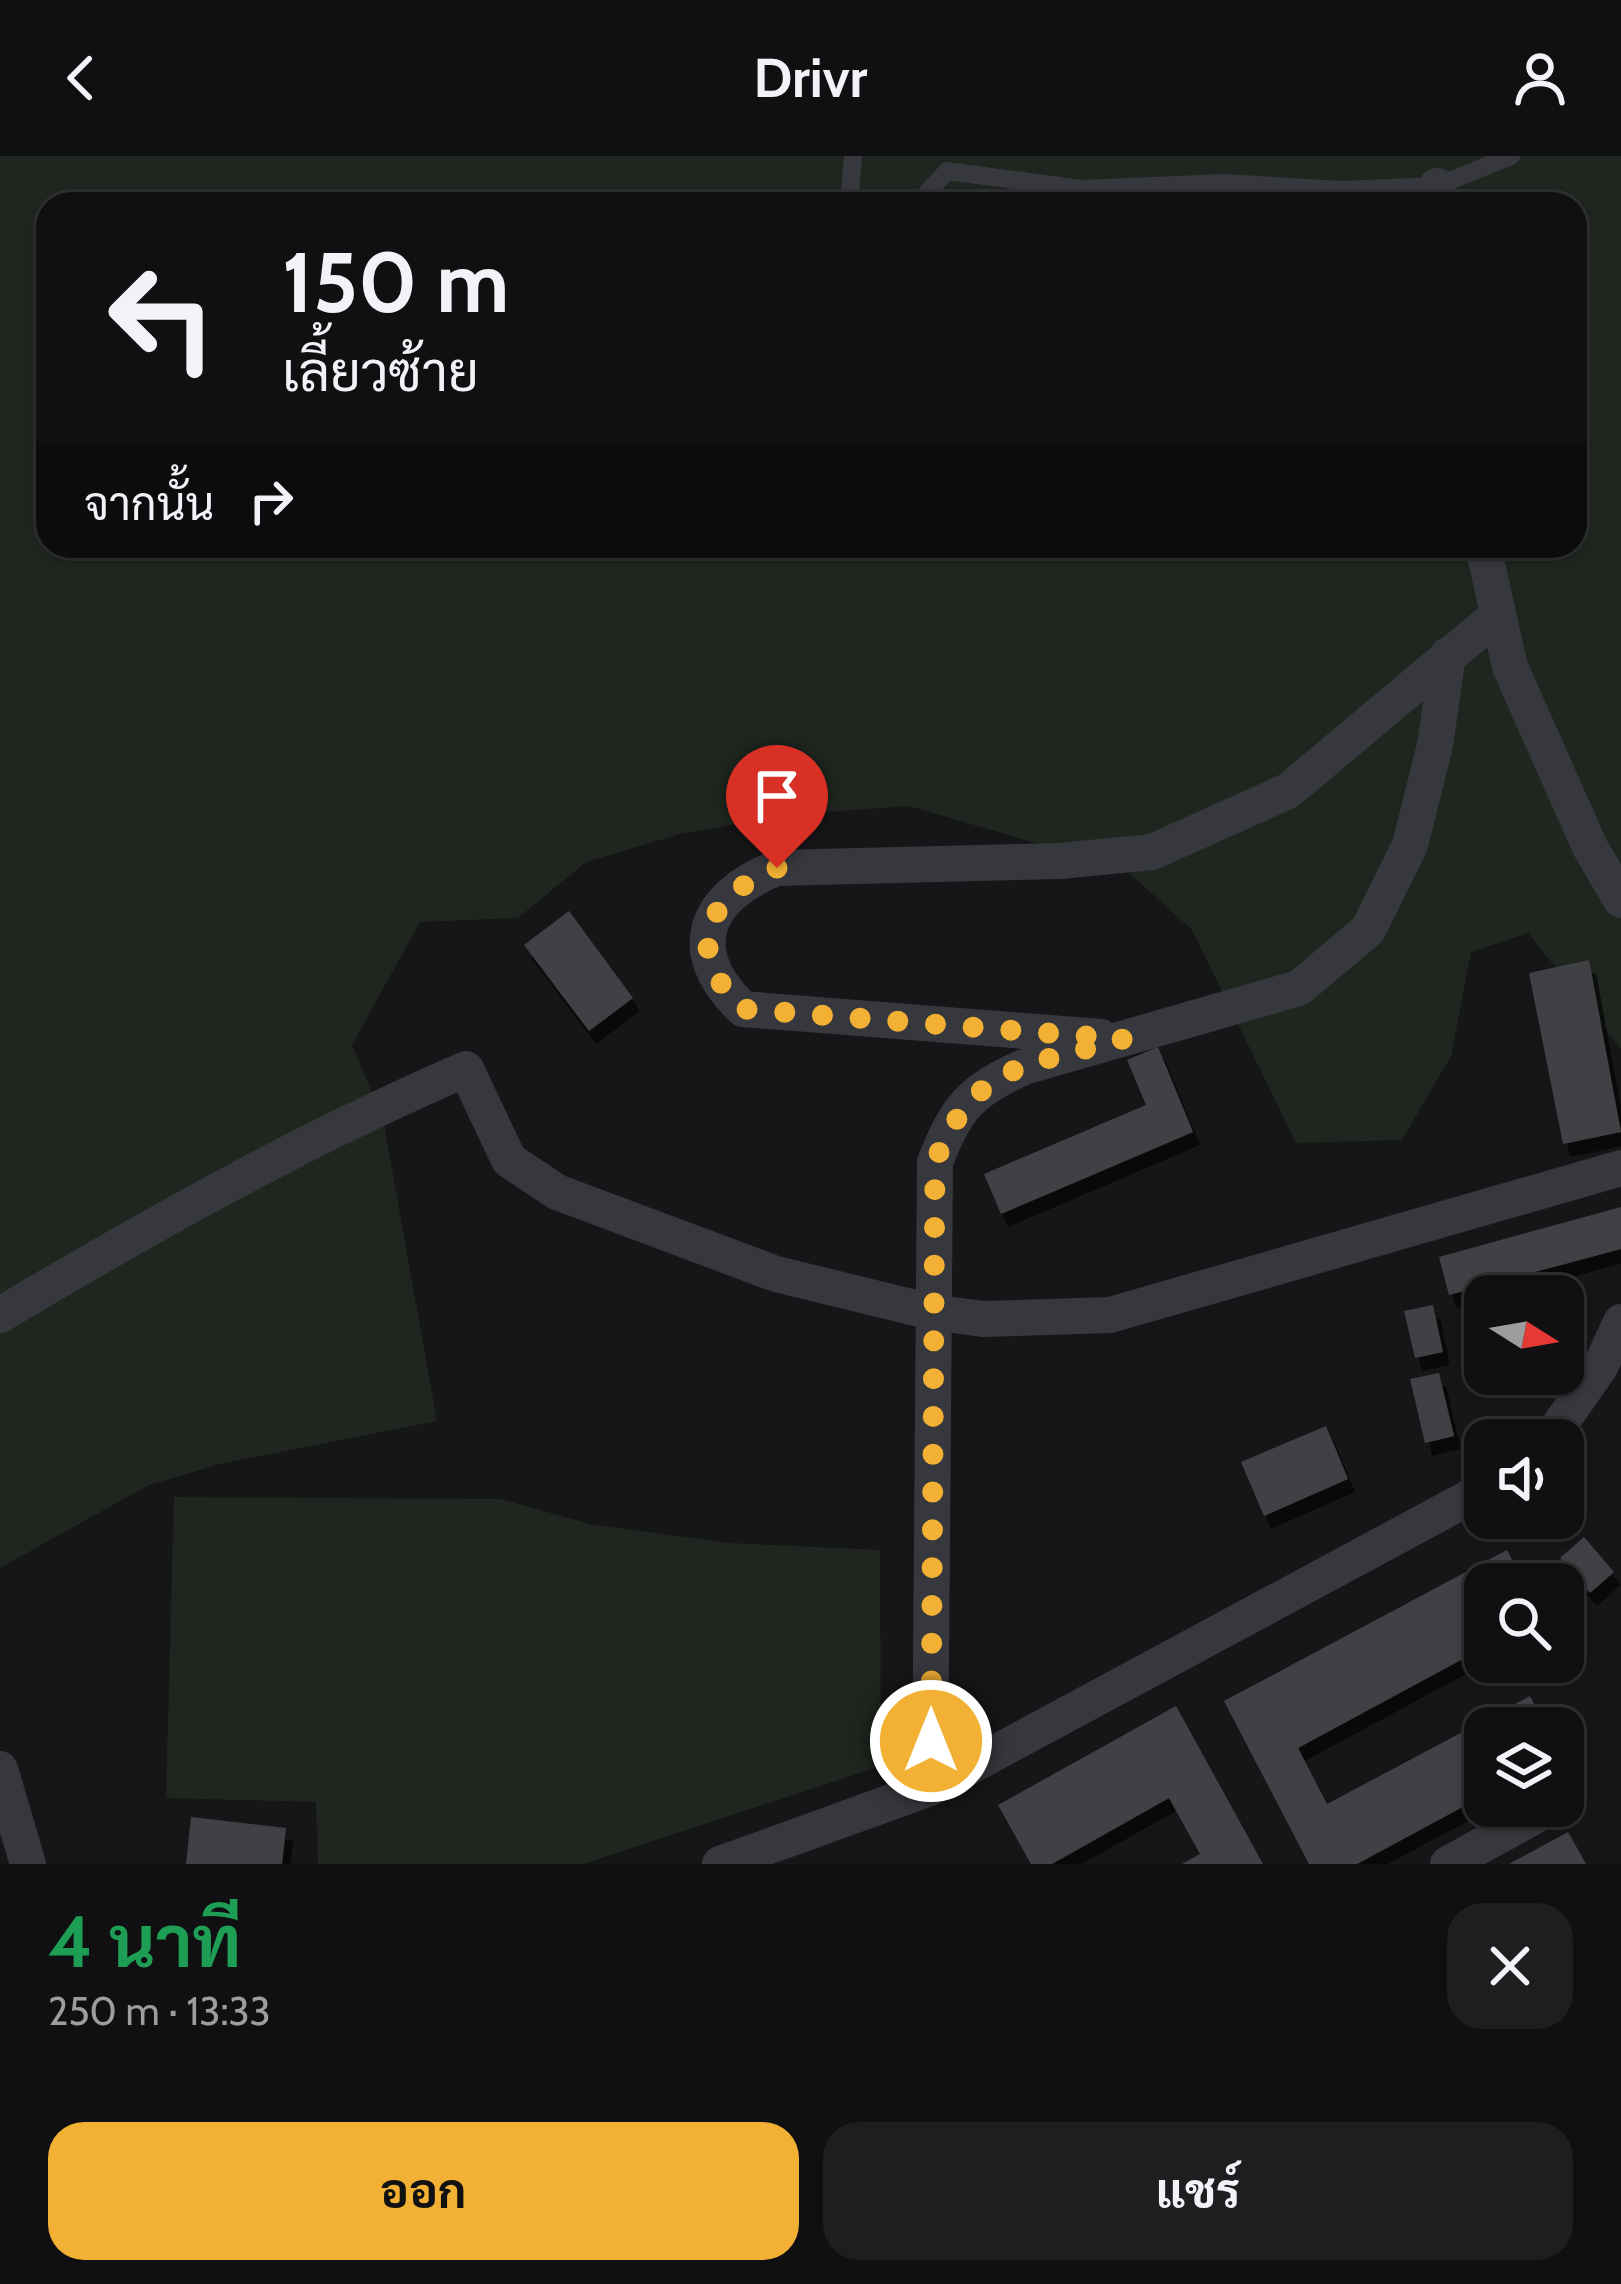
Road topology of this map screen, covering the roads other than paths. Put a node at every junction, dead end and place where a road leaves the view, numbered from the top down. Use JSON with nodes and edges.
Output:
{"nodes":[{"id":1,"x":853,"y":156,"type":"edge"},
{"id":2,"x":1511,"y":156,"type":"edge"},
{"id":3,"x":1223,"y":184,"type":"junction"},
{"id":4,"x":850,"y":192,"type":"edge"},
{"id":5,"x":928,"y":192,"type":"edge"},
{"id":6,"x":1220,"y":192,"type":"edge"},
{"id":7,"x":1380,"y":192,"type":"edge"},
{"id":8,"x":1444,"y":192,"type":"edge"},
{"id":9,"x":1486,"y":558,"type":"edge"},
{"id":10,"x":1498,"y":616,"type":"junction"},
{"id":11,"x":1448,"y":655,"type":"junction"},
{"id":12,"x":1621,"y":900,"type":"edge"},
{"id":13,"x":1123,"y":1039,"type":"junction"},
{"id":14,"x":1621,"y":1168,"type":"edge"},
{"id":15,"x":932,"y":1312,"type":"junction"},
{"id":16,"x":0,"y":1315,"type":"edge"},
{"id":17,"x":1621,"y":1322,"type":"edge"},
{"id":18,"x":1564,"y":1419,"type":"edge"},
{"id":19,"x":1464,"y":1500,"type":"edge"},
{"id":20,"x":0,"y":1769,"type":"edge"},
{"id":21,"x":930,"y":1788,"type":"junction"},
{"id":22,"x":1515,"y":1827,"type":"edge"},
{"id":23,"x":28,"y":1864,"type":"edge"},
{"id":24,"x":720,"y":1864,"type":"edge"},
{"id":25,"x":1448,"y":1864,"type":"edge"}],
"edges":[{"from":1,"to":4,"type":"lane"},
{"from":2,"to":8,"type":"lane"},
{"from":3,"to":5,"type":"lane"},
{"from":3,"to":6,"type":"lane"},
{"from":3,"to":7,"type":"lane"},
{"from":9,"to":10,"type":"street"},
{"from":10,"to":11,"type":"street"},
{"from":10,"to":12,"type":"street"},
{"from":11,"to":13,"type":"street"},
{"from":11,"to":13,"type":"street"},
{"from":13,"to":15,"type":"street"},
{"from":14,"to":15,"type":"street"},
{"from":15,"to":16,"type":"street"},
{"from":15,"to":21,"type":"street"},
{"from":17,"to":18,"type":"street"},
{"from":19,"to":21,"type":"street"},
{"from":20,"to":23,"type":"street"},
{"from":21,"to":24,"type":"street"},
{"from":22,"to":25,"type":"street"}]}
